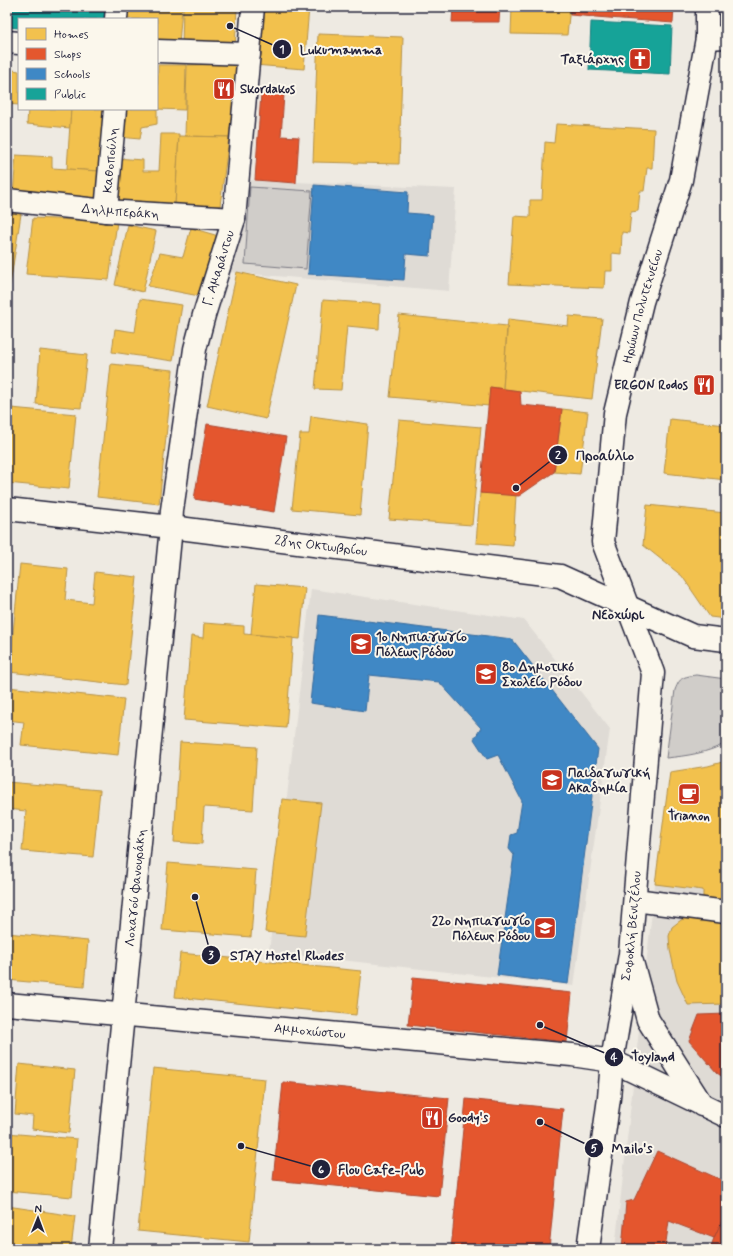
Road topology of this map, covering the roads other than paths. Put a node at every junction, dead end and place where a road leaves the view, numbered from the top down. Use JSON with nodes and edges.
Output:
{"nodes":[{"id":1,"x":117,"y":7,"type":"edge"},
{"id":2,"x":253,"y":7,"type":"edge"},
{"id":3,"x":707,"y":7,"type":"edge"},
{"id":4,"x":116,"y":18,"type":"edge"},
{"id":5,"x":716,"y":38,"type":"edge"},
{"id":6,"x":7,"y":42,"type":"edge"},
{"id":7,"x":18,"y":43,"type":"edge"},
{"id":8,"x":158,"y":51,"type":"edge"},
{"id":9,"x":249,"y":54,"type":"junction"},
{"id":10,"x":115,"y":110,"type":"edge"},
{"id":11,"x":7,"y":200,"type":"edge"},
{"id":12,"x":106,"y":211,"type":"junction"},
{"id":13,"x":234,"y":219,"type":"junction"},
{"id":14,"x":7,"y":509,"type":"edge"},
{"id":15,"x":171,"y":527,"type":"junction"},
{"id":16,"x":628,"y":606,"type":"junction"},
{"id":17,"x":726,"y":640,"type":"edge"},
{"id":18,"x":635,"y":900,"type":"junction"},
{"id":19,"x":726,"y":912,"type":"edge"},
{"id":20,"x":630,"y":954,"type":"junction"},
{"id":21,"x":7,"y":1004,"type":"edge"},
{"id":22,"x":123,"y":1015,"type":"junction"},
{"id":23,"x":612,"y":1061,"type":"junction"},
{"id":24,"x":702,"y":1105,"type":"junction"},
{"id":25,"x":726,"y":1116,"type":"edge"},
{"id":26,"x":100,"y":1249,"type":"edge"},
{"id":27,"x":588,"y":1249,"type":"edge"}],
"edges":[{"from":1,"to":4,"type":"street"},
{"from":2,"to":9,"type":"street","name":"Γ. Αμαράντου"},
{"from":3,"to":5,"type":"street","name":"Ηρώων Πολυτεχνείου"},
{"from":5,"to":16,"type":"street","name":"Ηρώων Πολυτεχνείου"},
{"from":6,"to":7,"type":"street"},
{"from":8,"to":9,"type":"street"},
{"from":9,"to":13,"type":"street","name":"Γ. Αμαράντου"},
{"from":10,"to":12,"type":"street","name":"Καθοπούλη"},
{"from":11,"to":12,"type":"street","name":"Δηλμπεράκη"},
{"from":12,"to":13,"type":"street","name":"Δηλμπεράκη"},
{"from":13,"to":15,"type":"street","name":"Γ. Αμαράντου"},
{"from":14,"to":15,"type":"street","name":"28ης Οκτωβρίου"},
{"from":15,"to":16,"type":"street","name":"28ης Οκτωβρίου"},
{"from":15,"to":22,"type":"street","name":"Λοχαγού Φανουράκη"},
{"from":16,"to":17,"type":"street","name":"28ης Οκτωβρίου"},
{"from":16,"to":18,"type":"street","name":"Σοφοκλή Βενιζέλου"},
{"from":18,"to":19,"type":"street"},
{"from":18,"to":20,"type":"street","name":"Σοφοκλή Βενιζέλου"},
{"from":20,"to":23,"type":"street","name":"Σοφοκλή Βενιζέλου"},
{"from":20,"to":24,"type":"street"},
{"from":21,"to":22,"type":"street","name":"Αμμοχώστου"},
{"from":22,"to":23,"type":"street","name":"Αμμοχώστου"},
{"from":22,"to":26,"type":"street","name":"Λοχαγού Φανουράκη"},
{"from":23,"to":24,"type":"street","name":"Αμμοχώστου"},
{"from":23,"to":27,"type":"street","name":"Σοφοκλή Βενιζέλου"},
{"from":24,"to":25,"type":"street","name":"Αμμοχώστου"}]}
